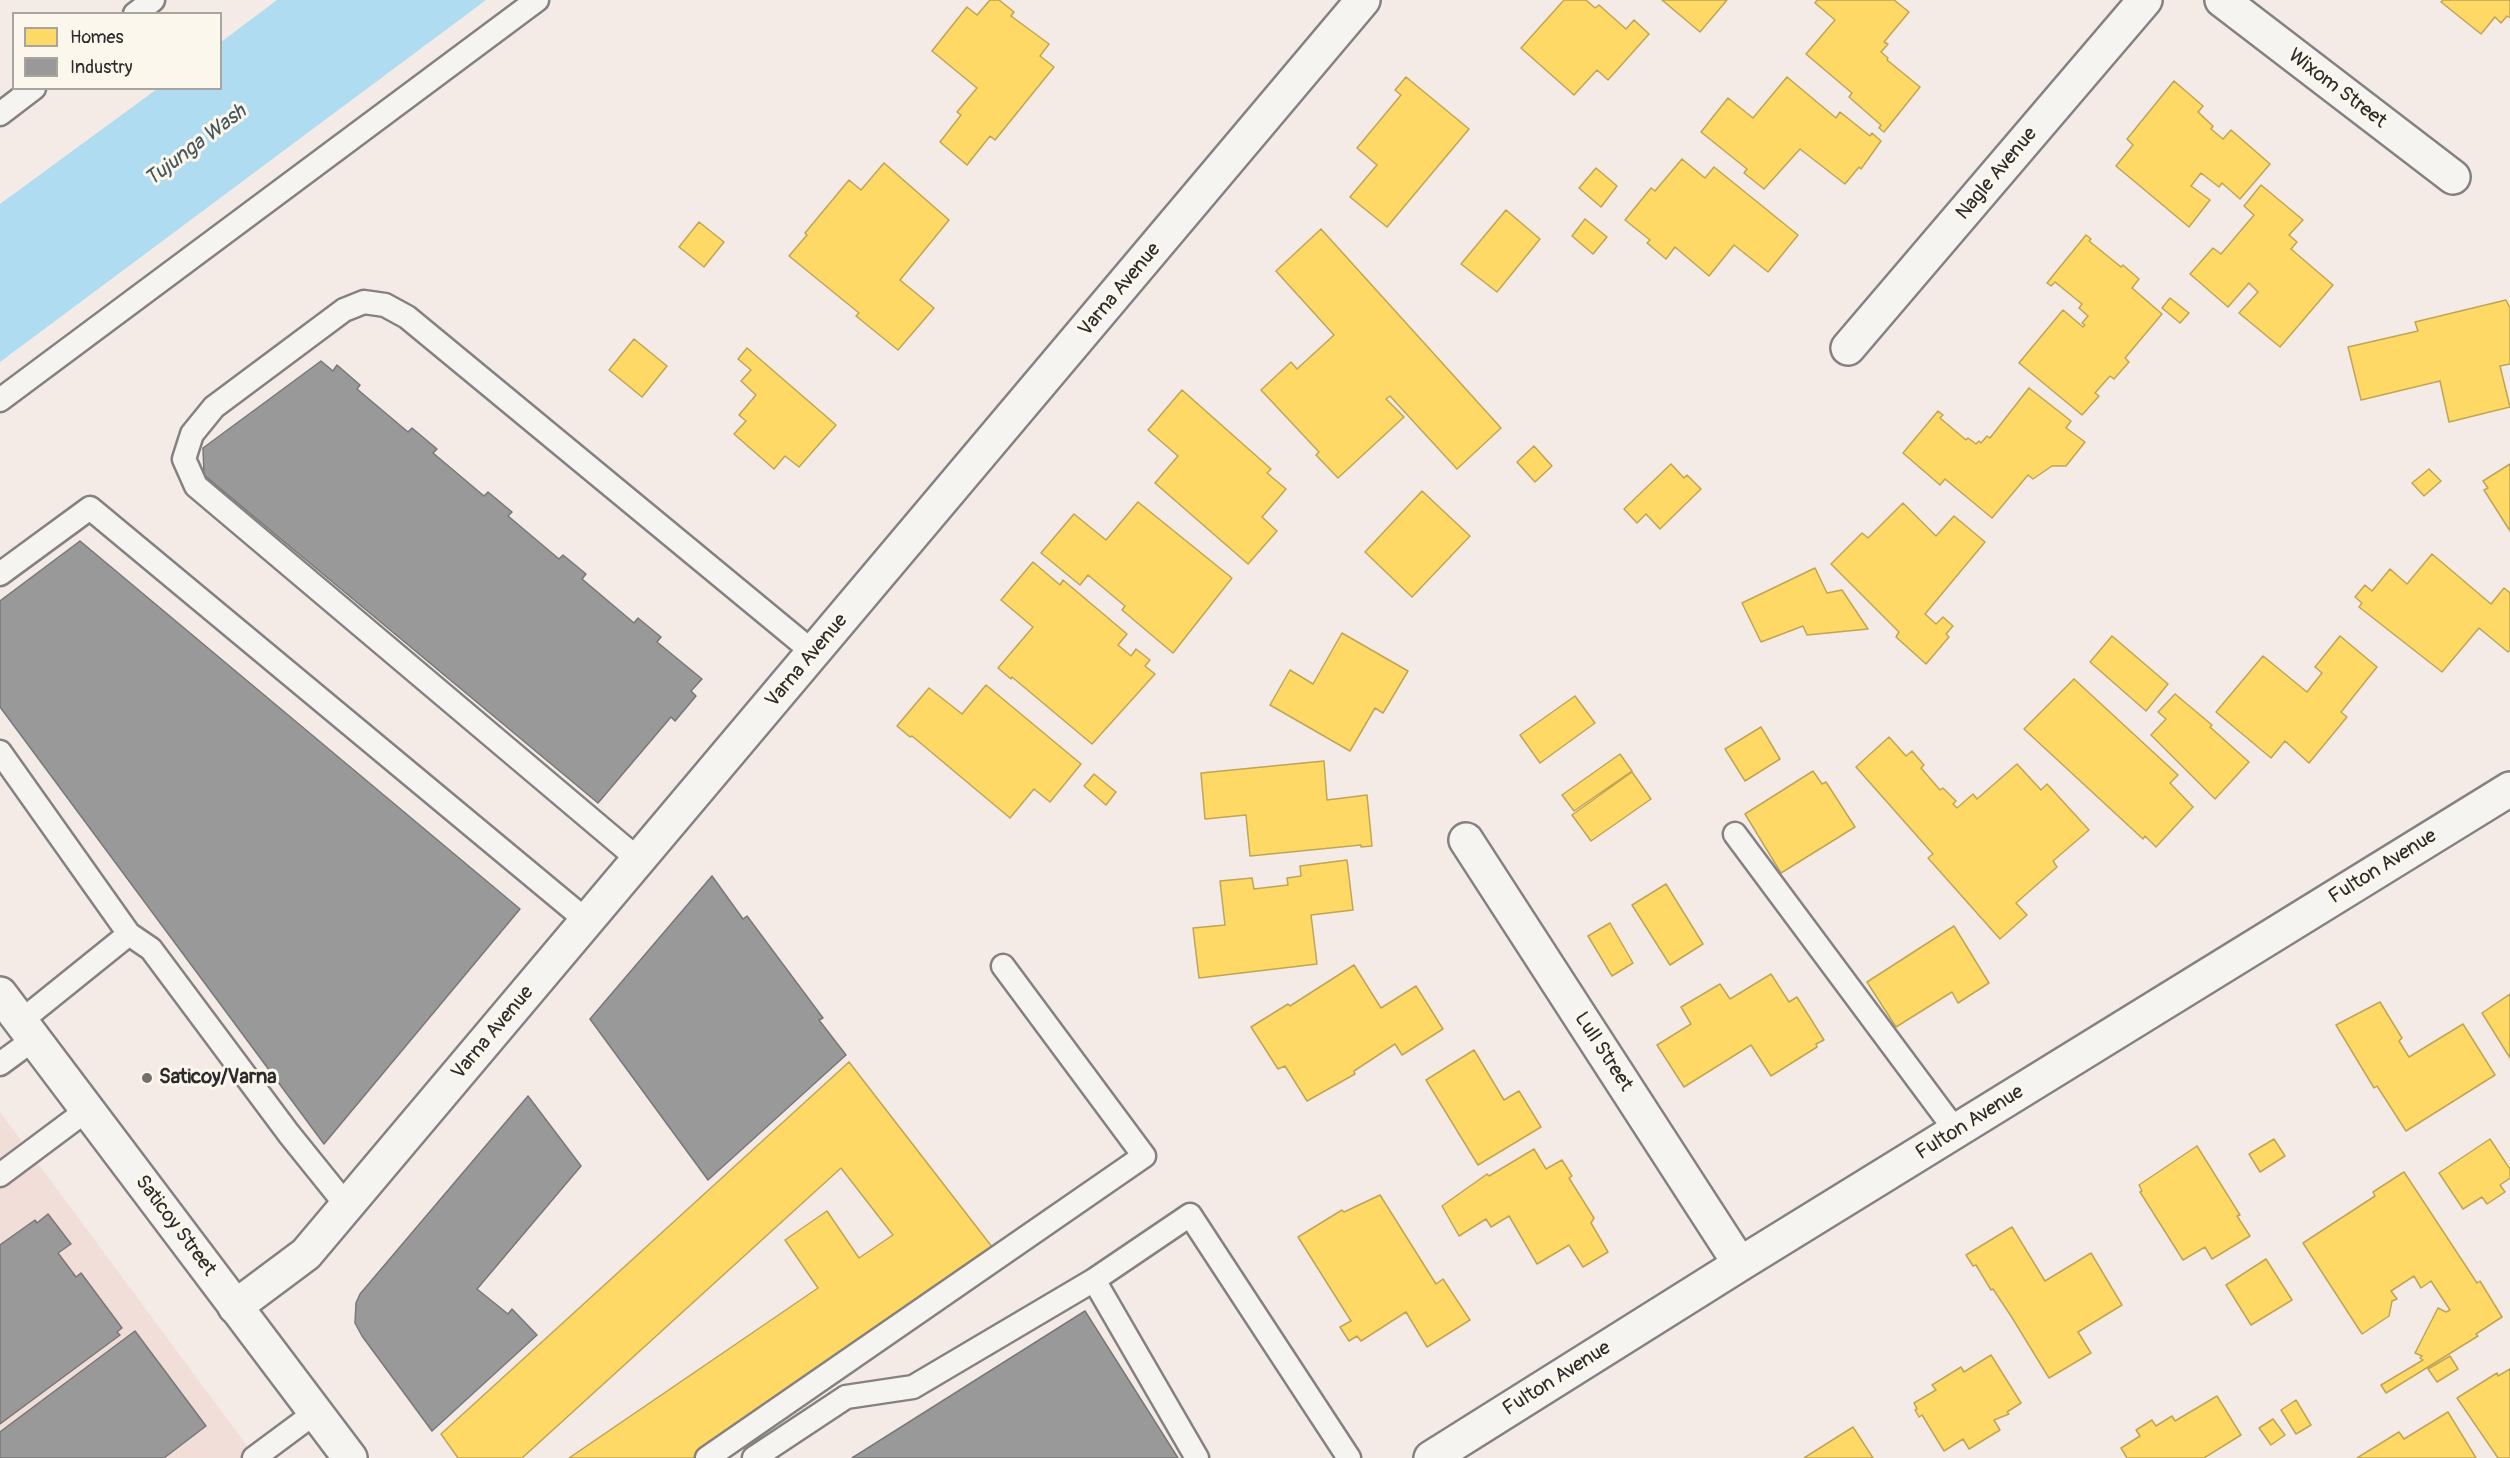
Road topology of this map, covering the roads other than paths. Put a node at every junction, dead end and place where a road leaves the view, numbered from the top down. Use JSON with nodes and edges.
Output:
{"nodes":[{"id":1,"x":153,"y":0,"type":"edge"},
{"id":2,"x":537,"y":0,"type":"edge"},
{"id":3,"x":1363,"y":0,"type":"edge"},
{"id":4,"x":2145,"y":0,"type":"edge"},
{"id":5,"x":2222,"y":0,"type":"edge"},
{"id":6,"x":138,"y":12,"type":"edge"},
{"id":7,"x":31,"y":90,"type":"edge"},
{"id":8,"x":0,"y":114,"type":"edge"},
{"id":9,"x":2453,"y":177,"type":"dead end"},
{"id":10,"x":1848,"y":348,"type":"dead end"},
{"id":11,"x":0,"y":400,"type":"edge"},
{"id":12,"x":0,"y":574,"type":"edge"},
{"id":13,"x":814,"y":653,"type":"junction"},
{"id":14,"x":0,"y":752,"type":"edge"},
{"id":15,"x":2510,"y":789,"type":"edge"},
{"id":16,"x":1735,"y":834,"type":"dead end"},
{"id":17,"x":1466,"y":840,"type":"dead end"},
{"id":18,"x":639,"y":860,"type":"junction"},
{"id":19,"x":587,"y":921,"type":"junction"},
{"id":20,"x":129,"y":934,"type":"junction"},
{"id":21,"x":1003,"y":966,"type":"dead end"},
{"id":22,"x":0,"y":994,"type":"edge"},
{"id":23,"x":27,"y":1030,"type":"junction"},
{"id":24,"x":0,"y":1064,"type":"edge"},
{"id":25,"x":87,"y":1110,"type":"junction"},
{"id":26,"x":1956,"y":1131,"type":"junction"},
{"id":27,"x":0,"y":1175,"type":"edge"},
{"id":28,"x":347,"y":1206,"type":"junction"},
{"id":29,"x":1740,"y":1264,"type":"junction"},
{"id":30,"x":1094,"y":1280,"type":"junction"},
{"id":31,"x":235,"y":1307,"type":"junction"},
{"id":32,"x":316,"y":1412,"type":"junction"},
{"id":33,"x":254,"y":1458,"type":"edge"},
{"id":34,"x":350,"y":1458,"type":"edge"},
{"id":35,"x":707,"y":1458,"type":"edge"},
{"id":36,"x":754,"y":1458,"type":"edge"},
{"id":37,"x":1197,"y":1458,"type":"edge"},
{"id":38,"x":1349,"y":1458,"type":"edge"},
{"id":39,"x":1431,"y":1458,"type":"edge"}],
"edges":[{"from":1,"to":6,"type":"lane"},
{"from":2,"to":11,"type":"lane"},
{"from":3,"to":13,"type":"street","name":"Varna Avenue"},
{"from":4,"to":10,"type":"street","name":"Nagle Avenue"},
{"from":5,"to":9,"type":"street","name":"Wixom Street"},
{"from":7,"to":8,"type":"lane"},
{"from":12,"to":19,"type":"lane"},
{"from":13,"to":18,"type":"street","name":"Varna Avenue"},
{"from":13,"to":18,"type":"lane"},
{"from":14,"to":20,"type":"lane"},
{"from":15,"to":26,"type":"street","name":"Fulton Avenue"},
{"from":16,"to":26,"type":"lane"},
{"from":17,"to":29,"type":"street","name":"Lull Street"},
{"from":18,"to":19,"type":"street","name":"Varna Avenue"},
{"from":19,"to":28,"type":"street","name":"Varna Avenue"},
{"from":20,"to":23,"type":"lane"},
{"from":20,"to":28,"type":"lane"},
{"from":21,"to":35,"type":"lane"},
{"from":22,"to":23,"type":"street","name":"Saticoy Street"},
{"from":23,"to":24,"type":"lane"},
{"from":23,"to":25,"type":"street","name":"Saticoy Street"},
{"from":25,"to":27,"type":"lane"},
{"from":25,"to":31,"type":"street","name":"Saticoy Street"},
{"from":26,"to":29,"type":"street","name":"Fulton Avenue"},
{"from":28,"to":31,"type":"street","name":"Varna Avenue"},
{"from":29,"to":39,"type":"street","name":"Fulton Avenue"},
{"from":30,"to":36,"type":"lane"},
{"from":30,"to":37,"type":"lane"},
{"from":30,"to":38,"type":"lane"},
{"from":31,"to":32,"type":"street","name":"Saticoy Street"},
{"from":32,"to":33,"type":"lane"},
{"from":32,"to":34,"type":"street","name":"Saticoy Street"}]}
